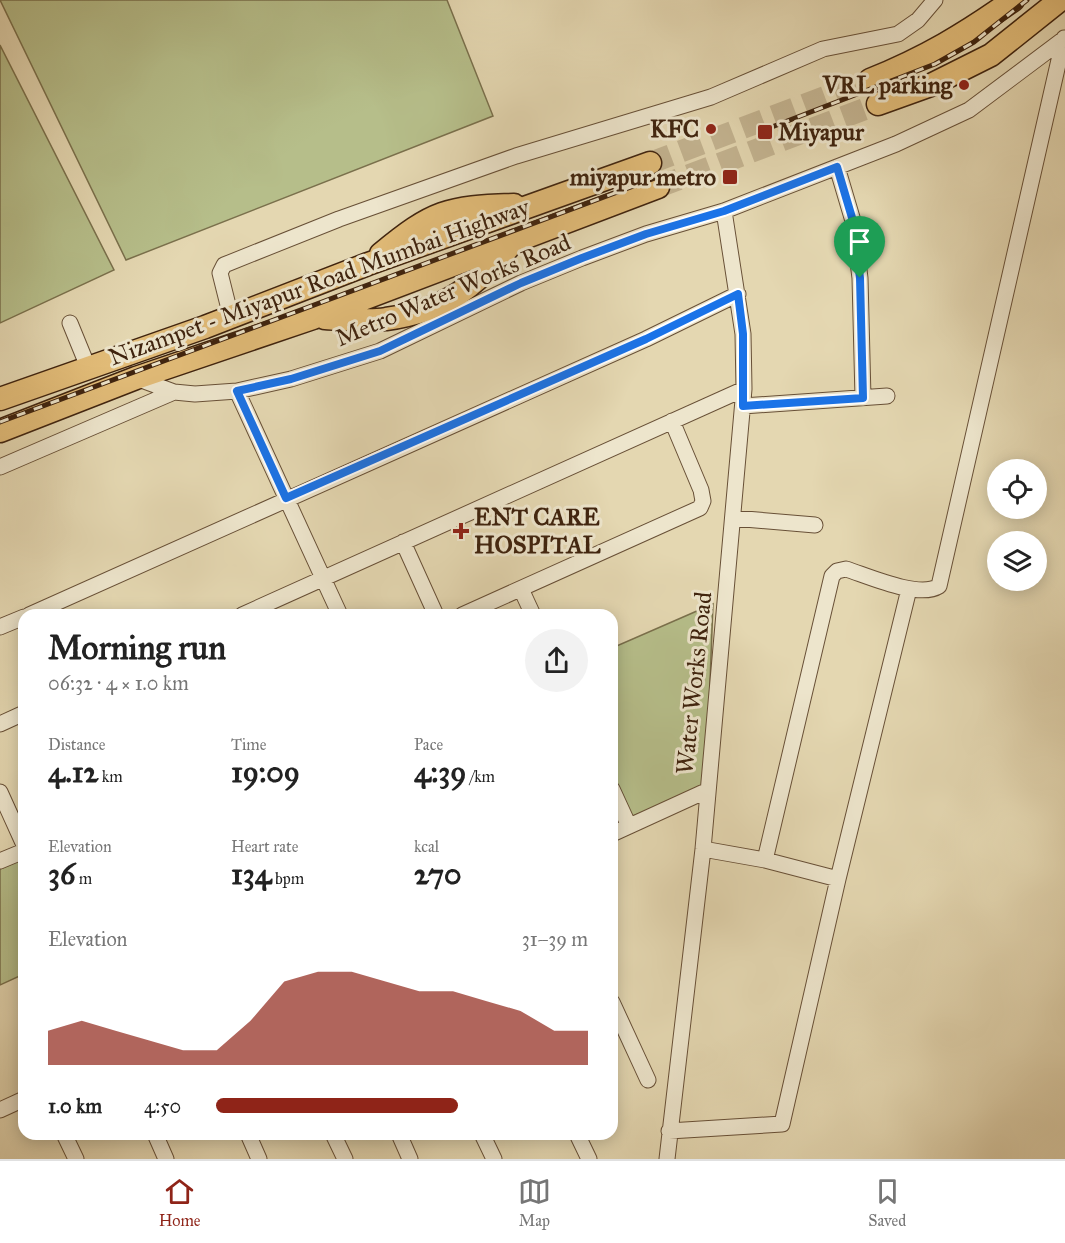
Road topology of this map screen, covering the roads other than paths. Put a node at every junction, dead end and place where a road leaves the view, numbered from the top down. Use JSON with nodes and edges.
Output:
{"nodes":[{"id":1,"x":934,"y":0,"type":"edge"},
{"id":2,"x":1013,"y":0,"type":"edge"},
{"id":3,"x":1060,"y":0,"type":"edge"},
{"id":4,"x":1065,"y":38,"type":"edge"},
{"id":5,"x":870,"y":80,"type":"tunnel mouth"},
{"id":6,"x":878,"y":104,"type":"tunnel mouth"},
{"id":7,"x":650,"y":163,"type":"tunnel mouth"},
{"id":8,"x":837,"y":167,"type":"junction"},
{"id":9,"x":658,"y":186,"type":"tunnel mouth"},
{"id":10,"x":724,"y":211,"type":"junction"},
{"id":11,"x":515,"y":240,"type":"junction"},
{"id":12,"x":738,"y":294,"type":"junction"},
{"id":13,"x":231,"y":317,"type":"junction"},
{"id":14,"x":313,"y":318,"type":"junction"},
{"id":15,"x":70,"y":323,"type":"dead end"},
{"id":16,"x":88,"y":367,"type":"junction"},
{"id":17,"x":136,"y":378,"type":"junction"},
{"id":18,"x":744,"y":388,"type":"junction"},
{"id":19,"x":237,"y":391,"type":"junction"},
{"id":20,"x":174,"y":392,"type":"junction"},
{"id":21,"x":887,"y":396,"type":"dead end"},
{"id":22,"x":863,"y":398,"type":"junction"},
{"id":23,"x":0,"y":399,"type":"edge"},
{"id":24,"x":743,"y":406,"type":"junction"},
{"id":25,"x":672,"y":421,"type":"junction"},
{"id":26,"x":0,"y":431,"type":"edge"},
{"id":27,"x":0,"y":467,"type":"edge"},
{"id":28,"x":286,"y":498,"type":"junction"},
{"id":29,"x":733,"y":518,"type":"junction"},
{"id":30,"x":815,"y":525,"type":"dead end"},
{"id":31,"x":403,"y":542,"type":"junction"},
{"id":32,"x":323,"y":578,"type":"junction"},
{"id":33,"x":909,"y":588,"type":"junction"},
{"id":34,"x":521,"y":589,"type":"junction"},
{"id":35,"x":45,"y":609,"type":"edge"},
{"id":36,"x":255,"y":609,"type":"edge"},
{"id":37,"x":337,"y":609,"type":"edge"},
{"id":38,"x":433,"y":609,"type":"edge"},
{"id":39,"x":476,"y":609,"type":"edge"},
{"id":40,"x":530,"y":609,"type":"edge"},
{"id":41,"x":18,"y":620,"type":"edge"},
{"id":42,"x":0,"y":627,"type":"edge"},
{"id":43,"x":18,"y":716,"type":"edge"},
{"id":44,"x":0,"y":724,"type":"edge"},
{"id":45,"x":706,"y":791,"type":"junction"},
{"id":46,"x":0,"y":792,"type":"edge"},
{"id":47,"x":618,"y":802,"type":"edge"},
{"id":48,"x":629,"y":826,"type":"junction"},
{"id":49,"x":618,"y":831,"type":"edge"},
{"id":50,"x":18,"y":832,"type":"edge"},
{"id":51,"x":703,"y":849,"type":"junction"},
{"id":52,"x":18,"y":853,"type":"edge"},
{"id":53,"x":765,"y":860,"type":"junction"},
{"id":54,"x":0,"y":861,"type":"edge"},
{"id":55,"x":838,"y":879,"type":"junction"},
{"id":56,"x":618,"y":1015,"type":"edge"},
{"id":57,"x":648,"y":1080,"type":"dead end"},
{"id":58,"x":18,"y":1102,"type":"edge"},
{"id":59,"x":0,"y":1110,"type":"edge"},
{"id":60,"x":669,"y":1131,"type":"junction"},
{"id":61,"x":67,"y":1140,"type":"edge"},
{"id":62,"x":158,"y":1140,"type":"edge"},
{"id":63,"x":251,"y":1140,"type":"edge"},
{"id":64,"x":337,"y":1140,"type":"edge"},
{"id":65,"x":402,"y":1140,"type":"edge"},
{"id":66,"x":485,"y":1140,"type":"edge"},
{"id":67,"x":580,"y":1140,"type":"edge"},
{"id":68,"x":76,"y":1159,"type":"edge"},
{"id":69,"x":166,"y":1159,"type":"edge"},
{"id":70,"x":259,"y":1159,"type":"edge"},
{"id":71,"x":345,"y":1159,"type":"edge"},
{"id":72,"x":410,"y":1159,"type":"edge"},
{"id":73,"x":494,"y":1159,"type":"edge"},
{"id":74,"x":589,"y":1159,"type":"edge"},
{"id":75,"x":667,"y":1159,"type":"edge"}],
"edges":[{"from":1,"to":13,"type":"street"},
{"from":2,"to":5,"type":"highway"},
{"from":3,"to":6,"type":"highway"},
{"from":4,"to":8,"type":"street","name":"Metro Water Works Road"},
{"from":4,"to":33,"type":"street"},
{"from":7,"to":13,"type":"highway","name":"Nizampet - Miyapur Road Mumbai Highway"},
{"from":8,"to":10,"type":"street","name":"Metro Water Works Road"},
{"from":8,"to":22,"type":"street"},
{"from":9,"to":11,"type":"highway","name":"Nizampet - Miyapur Road Mumbai Highway"},
{"from":10,"to":12,"type":"street","name":"Water Works Road"},
{"from":10,"to":19,"type":"street","name":"Metro Water Works Road"},
{"from":11,"to":14,"type":"highway","name":"Nizampet - Miyapur Road Mumbai Highway"},
{"from":11,"to":14,"type":"highway"},
{"from":12,"to":18,"type":"street","name":"Water Works Road"},
{"from":12,"to":28,"type":"street"},
{"from":13,"to":16,"type":"highway","name":"Nizampet - Miyapur Road Mumbai Highway"},
{"from":14,"to":17,"type":"highway","name":"Nizampet - Miyapur Road Mumbai Highway"},
{"from":15,"to":16,"type":"street"},
{"from":16,"to":23,"type":"highway","name":"Nizampet - Miyapur Road Mumbai Highway"},
{"from":17,"to":20,"type":"street","name":"Metro Water Works Road"},
{"from":17,"to":26,"type":"highway","name":"Nizampet - Miyapur Road Mumbai Highway"},
{"from":18,"to":24,"type":"street","name":"Water Works Road"},
{"from":18,"to":25,"type":"street"},
{"from":19,"to":20,"type":"street","name":"Metro Water Works Road"},
{"from":19,"to":28,"type":"street"},
{"from":20,"to":27,"type":"street"},
{"from":21,"to":22,"type":"street"},
{"from":22,"to":24,"type":"street"},
{"from":24,"to":29,"type":"street","name":"Water Works Road"},
{"from":25,"to":31,"type":"street"},
{"from":25,"to":34,"type":"street"},
{"from":28,"to":32,"type":"street"},
{"from":28,"to":35,"type":"street"},
{"from":29,"to":30,"type":"street"},
{"from":29,"to":45,"type":"street","name":"Water Works Road"},
{"from":31,"to":32,"type":"street"},
{"from":31,"to":38,"type":"street"},
{"from":32,"to":36,"type":"street"},
{"from":32,"to":37,"type":"street"},
{"from":33,"to":53,"type":"street"},
{"from":33,"to":55,"type":"street"},
{"from":34,"to":39,"type":"street"},
{"from":34,"to":40,"type":"street"},
{"from":41,"to":42,"type":"street"},
{"from":43,"to":44,"type":"street"},
{"from":45,"to":48,"type":"street"},
{"from":45,"to":51,"type":"street","name":"Water Works Road"},
{"from":46,"to":50,"type":"street"},
{"from":47,"to":48,"type":"street"},
{"from":48,"to":49,"type":"street"},
{"from":51,"to":53,"type":"street"},
{"from":51,"to":60,"type":"street","name":"Water Works Road"},
{"from":52,"to":54,"type":"street"},
{"from":53,"to":55,"type":"street"},
{"from":55,"to":60,"type":"street"},
{"from":56,"to":57,"type":"street"},
{"from":58,"to":59,"type":"street"},
{"from":60,"to":75,"type":"street","name":"Water Works Road"},
{"from":61,"to":68,"type":"street"},
{"from":62,"to":69,"type":"street"},
{"from":63,"to":70,"type":"street"},
{"from":64,"to":71,"type":"street"},
{"from":65,"to":72,"type":"street"},
{"from":66,"to":73,"type":"street"},
{"from":67,"to":74,"type":"street"}]}
